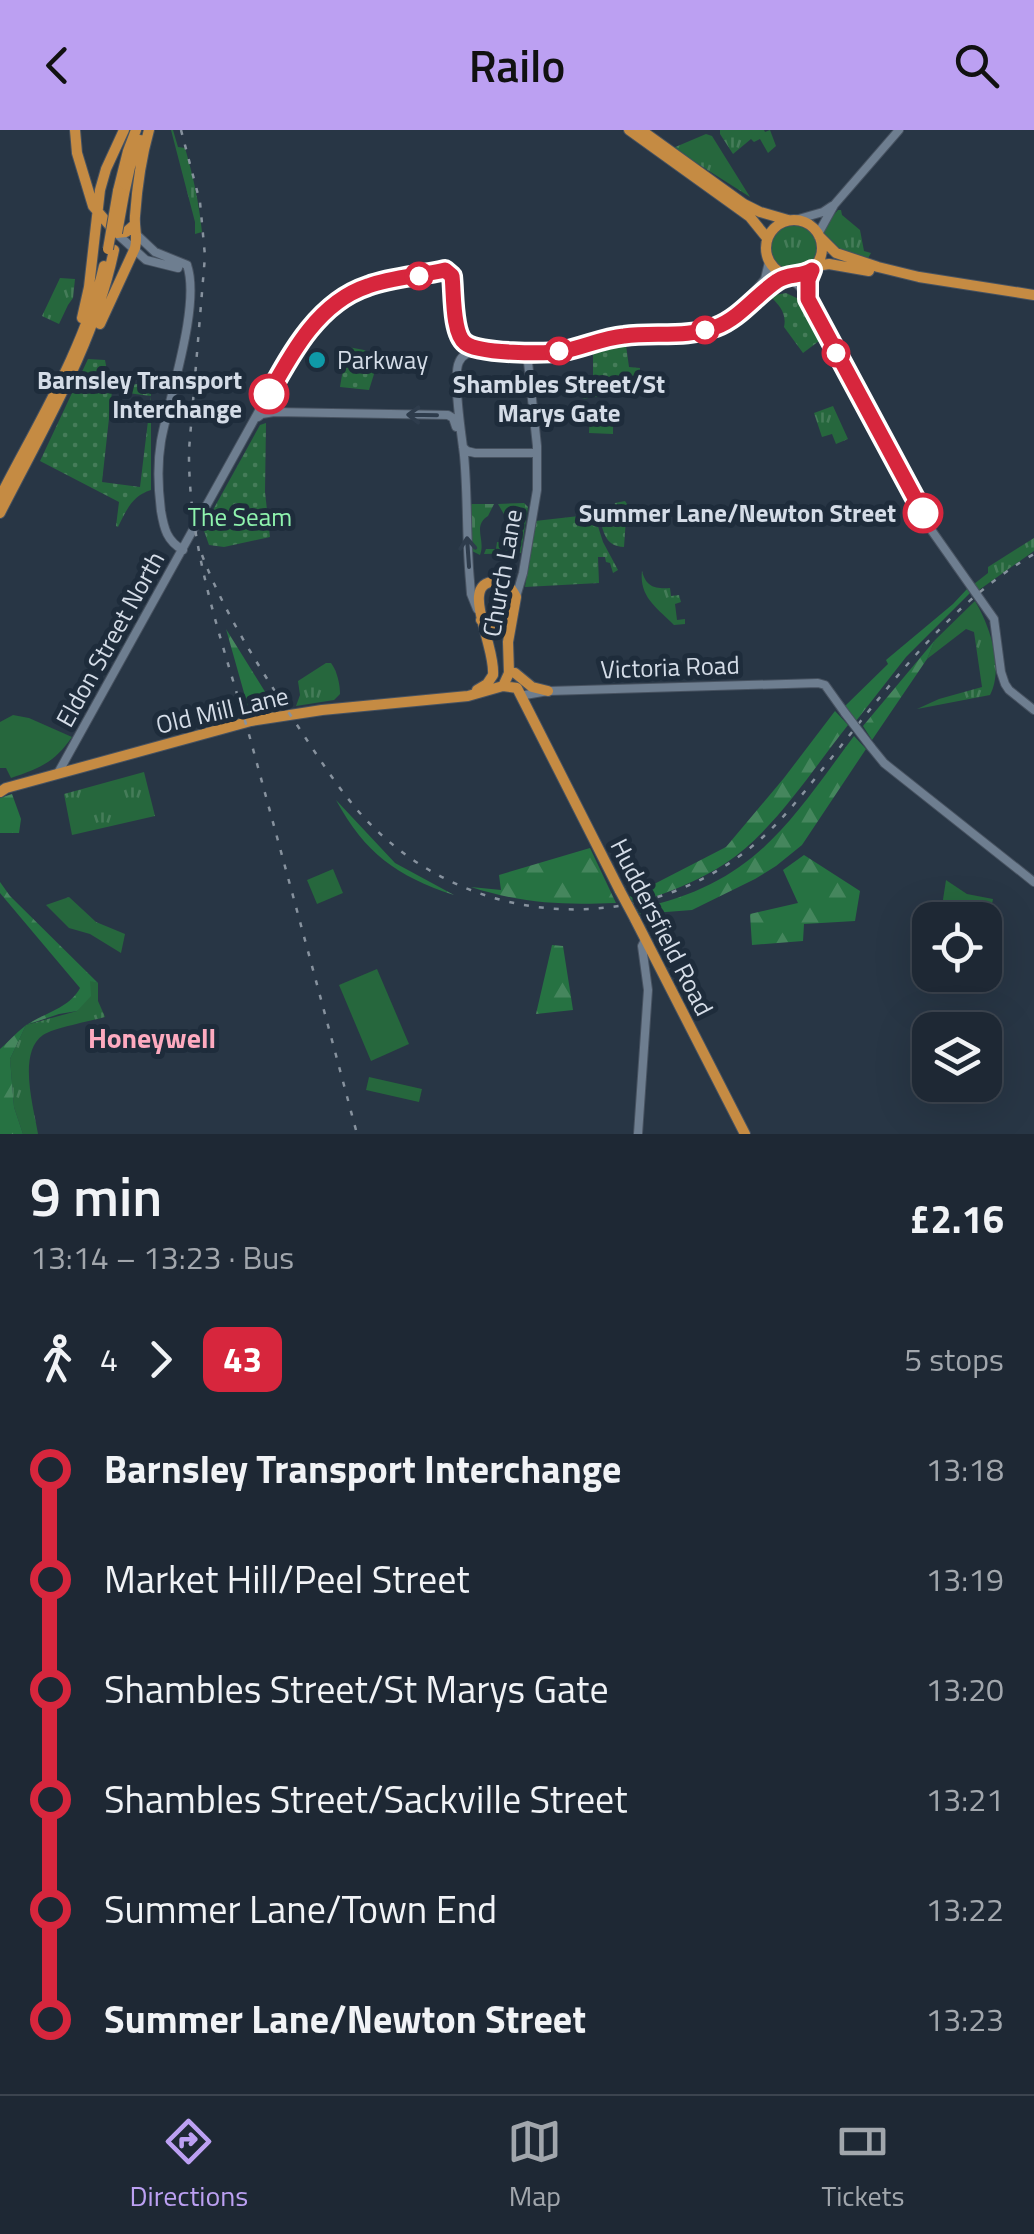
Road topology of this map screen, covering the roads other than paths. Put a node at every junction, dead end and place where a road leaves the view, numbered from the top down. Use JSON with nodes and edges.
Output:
{"nodes":[{"id":1,"x":74,"y":130,"type":"edge"},
{"id":2,"x":124,"y":130,"type":"edge"},
{"id":3,"x":136,"y":130,"type":"edge"},
{"id":4,"x":147,"y":130,"type":"edge"},
{"id":5,"x":629,"y":130,"type":"edge"},
{"id":6,"x":641,"y":130,"type":"edge"},
{"id":7,"x":899,"y":130,"type":"edge"},
{"id":8,"x":82,"y":171,"type":"junction"},
{"id":9,"x":104,"y":175,"type":"junction"},
{"id":10,"x":121,"y":193,"type":"junction"},
{"id":11,"x":99,"y":195,"type":"junction"},
{"id":12,"x":834,"y":205,"type":"junction"},
{"id":13,"x":112,"y":210,"type":"junction"},
{"id":14,"x":98,"y":217,"type":"junction"},
{"id":15,"x":792,"y":220,"type":"junction"},
{"id":16,"x":134,"y":230,"type":"junction"},
{"id":17,"x":116,"y":234,"type":"junction"},
{"id":18,"x":818,"y":235,"type":"junction"},
{"id":19,"x":767,"y":238,"type":"junction"},
{"id":20,"x":150,"y":248,"type":"junction"},
{"id":21,"x":111,"y":250,"type":"junction"},
{"id":22,"x":134,"y":251,"type":"junction"},
{"id":23,"x":150,"y":260,"type":"junction"},
{"id":24,"x":768,"y":262,"type":"junction"},
{"id":25,"x":128,"y":264,"type":"junction"},
{"id":26,"x":183,"y":267,"type":"junction"},
{"id":27,"x":814,"y":268,"type":"junction"},
{"id":28,"x":787,"y":276,"type":"junction"},
{"id":29,"x":918,"y":277,"type":"junction"},
{"id":30,"x":1034,"y":295,"type":"edge"},
{"id":31,"x":808,"y":299,"type":"junction"},
{"id":32,"x":735,"y":314,"type":"junction"},
{"id":33,"x":86,"y":343,"type":"junction"},
{"id":34,"x":478,"y":350,"type":"junction"},
{"id":35,"x":509,"y":351,"type":"junction"},
{"id":36,"x":550,"y":352,"type":"junction"},
{"id":37,"x":73,"y":353,"type":"junction"},
{"id":38,"x":528,"y":362,"type":"junction"},
{"id":39,"x":268,"y":394,"type":"junction"},
{"id":40,"x":274,"y":412,"type":"junction"},
{"id":41,"x":255,"y":420,"type":"junction"},
{"id":42,"x":462,"y":444,"type":"junction"},
{"id":43,"x":537,"y":453,"type":"junction"},
{"id":44,"x":0,"y":497,"type":"edge"},
{"id":45,"x":536,"y":499,"type":"junction"},
{"id":46,"x":0,"y":513,"type":"edge"},
{"id":47,"x":540,"y":513,"type":"dead end"},
{"id":48,"x":183,"y":550,"type":"junction"},
{"id":49,"x":516,"y":596,"type":"junction"},
{"id":50,"x":513,"y":616,"type":"junction"},
{"id":51,"x":481,"y":620,"type":"junction"},
{"id":52,"x":512,"y":673,"type":"junction"},
{"id":53,"x":503,"y":686,"type":"junction"},
{"id":54,"x":548,"y":691,"type":"junction"},
{"id":55,"x":521,"y":692,"type":"junction"},
{"id":56,"x":452,"y":697,"type":"junction"},
{"id":57,"x":1034,"y":710,"type":"edge"},
{"id":58,"x":58,"y":773,"type":"junction"},
{"id":59,"x":2,"y":789,"type":"edge"},
{"id":60,"x":1034,"y":882,"type":"edge"},
{"id":61,"x":646,"y":940,"type":"junction"},
{"id":62,"x":638,"y":1134,"type":"edge"},
{"id":63,"x":745,"y":1134,"type":"edge"}],
"edges":[{"from":1,"to":8,"type":"highway"},
{"from":2,"to":9,"type":"highway"},
{"from":3,"to":10,"type":"highway"},
{"from":4,"to":10,"type":"highway"},
{"from":4,"to":16,"type":"highway"},
{"from":5,"to":19,"type":"highway"},
{"from":6,"to":15,"type":"highway"},
{"from":7,"to":12,"type":"street"},
{"from":8,"to":9,"type":"highway"},
{"from":8,"to":11,"type":"highway"},
{"from":8,"to":14,"type":"highway"},
{"from":9,"to":11,"type":"highway"},
{"from":10,"to":21,"type":"highway","bridge":true},
{"from":11,"to":13,"type":"highway"},
{"from":11,"to":14,"type":"highway"},
{"from":12,"to":15,"type":"street"},
{"from":12,"to":18,"type":"street"},
{"from":13,"to":14,"type":"highway"},
{"from":13,"to":16,"type":"highway"},
{"from":14,"to":17,"type":"highway"},
{"from":14,"to":37,"type":"highway"},
{"from":15,"to":18,"type":"highway"},
{"from":15,"to":19,"type":"highway"},
{"from":16,"to":17,"type":"highway"},
{"from":16,"to":20,"type":"street"},
{"from":16,"to":22,"type":"highway"},
{"from":17,"to":22,"type":"street"},
{"from":18,"to":27,"type":"highway"},
{"from":18,"to":29,"type":"highway"},
{"from":19,"to":24,"type":"highway"},
{"from":20,"to":23,"type":"street"},
{"from":20,"to":26,"type":"street"},
{"from":21,"to":33,"type":"highway"},
{"from":21,"to":37,"type":"highway"},
{"from":22,"to":23,"type":"street"},
{"from":22,"to":25,"type":"highway"},
{"from":23,"to":25,"type":"street"},
{"from":23,"to":26,"type":"street"},
{"from":24,"to":28,"type":"highway"},
{"from":24,"to":32,"type":"street"},
{"from":25,"to":33,"type":"highway"},
{"from":26,"to":48,"type":"street"},
{"from":27,"to":28,"type":"highway"},
{"from":27,"to":29,"type":"highway"},
{"from":27,"to":31,"type":"street"},
{"from":28,"to":31,"type":"street"},
{"from":28,"to":32,"type":"street"},
{"from":29,"to":30,"type":"highway"},
{"from":31,"to":57,"type":"street"},
{"from":32,"to":36,"type":"street"},
{"from":33,"to":46,"type":"highway"},
{"from":34,"to":35,"type":"street"},
{"from":34,"to":39,"type":"street","name":"Eldon Street North"},
{"from":34,"to":42,"type":"street"},
{"from":35,"to":36,"type":"street"},
{"from":35,"to":38,"type":"street"},
{"from":36,"to":38,"type":"street"},
{"from":37,"to":44,"type":"highway"},
{"from":38,"to":43,"type":"street"},
{"from":39,"to":40,"type":"street"},
{"from":39,"to":41,"type":"street","name":"Eldon Street North"},
{"from":40,"to":41,"type":"street"},
{"from":42,"to":40,"type":"street","one_way":true},
{"from":41,"to":48,"type":"street","name":"Eldon Street North"},
{"from":42,"to":43,"type":"street"},
{"from":51,"to":42,"type":"street","one_way":true},
{"from":43,"to":45,"type":"street"},
{"from":45,"to":47,"type":"street"},
{"from":45,"to":49,"type":"street","name":"Church Lane"},
{"from":48,"to":58,"type":"street","name":"Eldon Street North"},
{"from":49,"to":50,"type":"highway","name":"Church Lane"},
{"from":49,"to":51,"type":"highway"},
{"from":50,"to":51,"type":"highway"},
{"from":50,"to":52,"type":"highway","name":"Church Lane"},
{"from":51,"to":52,"type":"highway"},
{"from":51,"to":56,"type":"highway","name":"Old Mill Lane"},
{"from":52,"to":53,"type":"highway"},
{"from":52,"to":54,"type":"highway"},
{"from":52,"to":55,"type":"highway","name":"Huddersfield Road"},
{"from":53,"to":55,"type":"highway","name":"Old Mill Lane"},
{"from":53,"to":56,"type":"highway","name":"Old Mill Lane"},
{"from":54,"to":55,"type":"street","name":"Victoria Road"},
{"from":54,"to":60,"type":"street","name":"Victoria Road","bridge":true},
{"from":55,"to":61,"type":"highway","name":"Huddersfield Road","bridge":true},
{"from":56,"to":58,"type":"highway","name":"Old Mill Lane"},
{"from":58,"to":59,"type":"highway","name":"Old Mill Lane"},
{"from":61,"to":62,"type":"street"},
{"from":61,"to":63,"type":"highway","name":"Huddersfield Road"}]}
